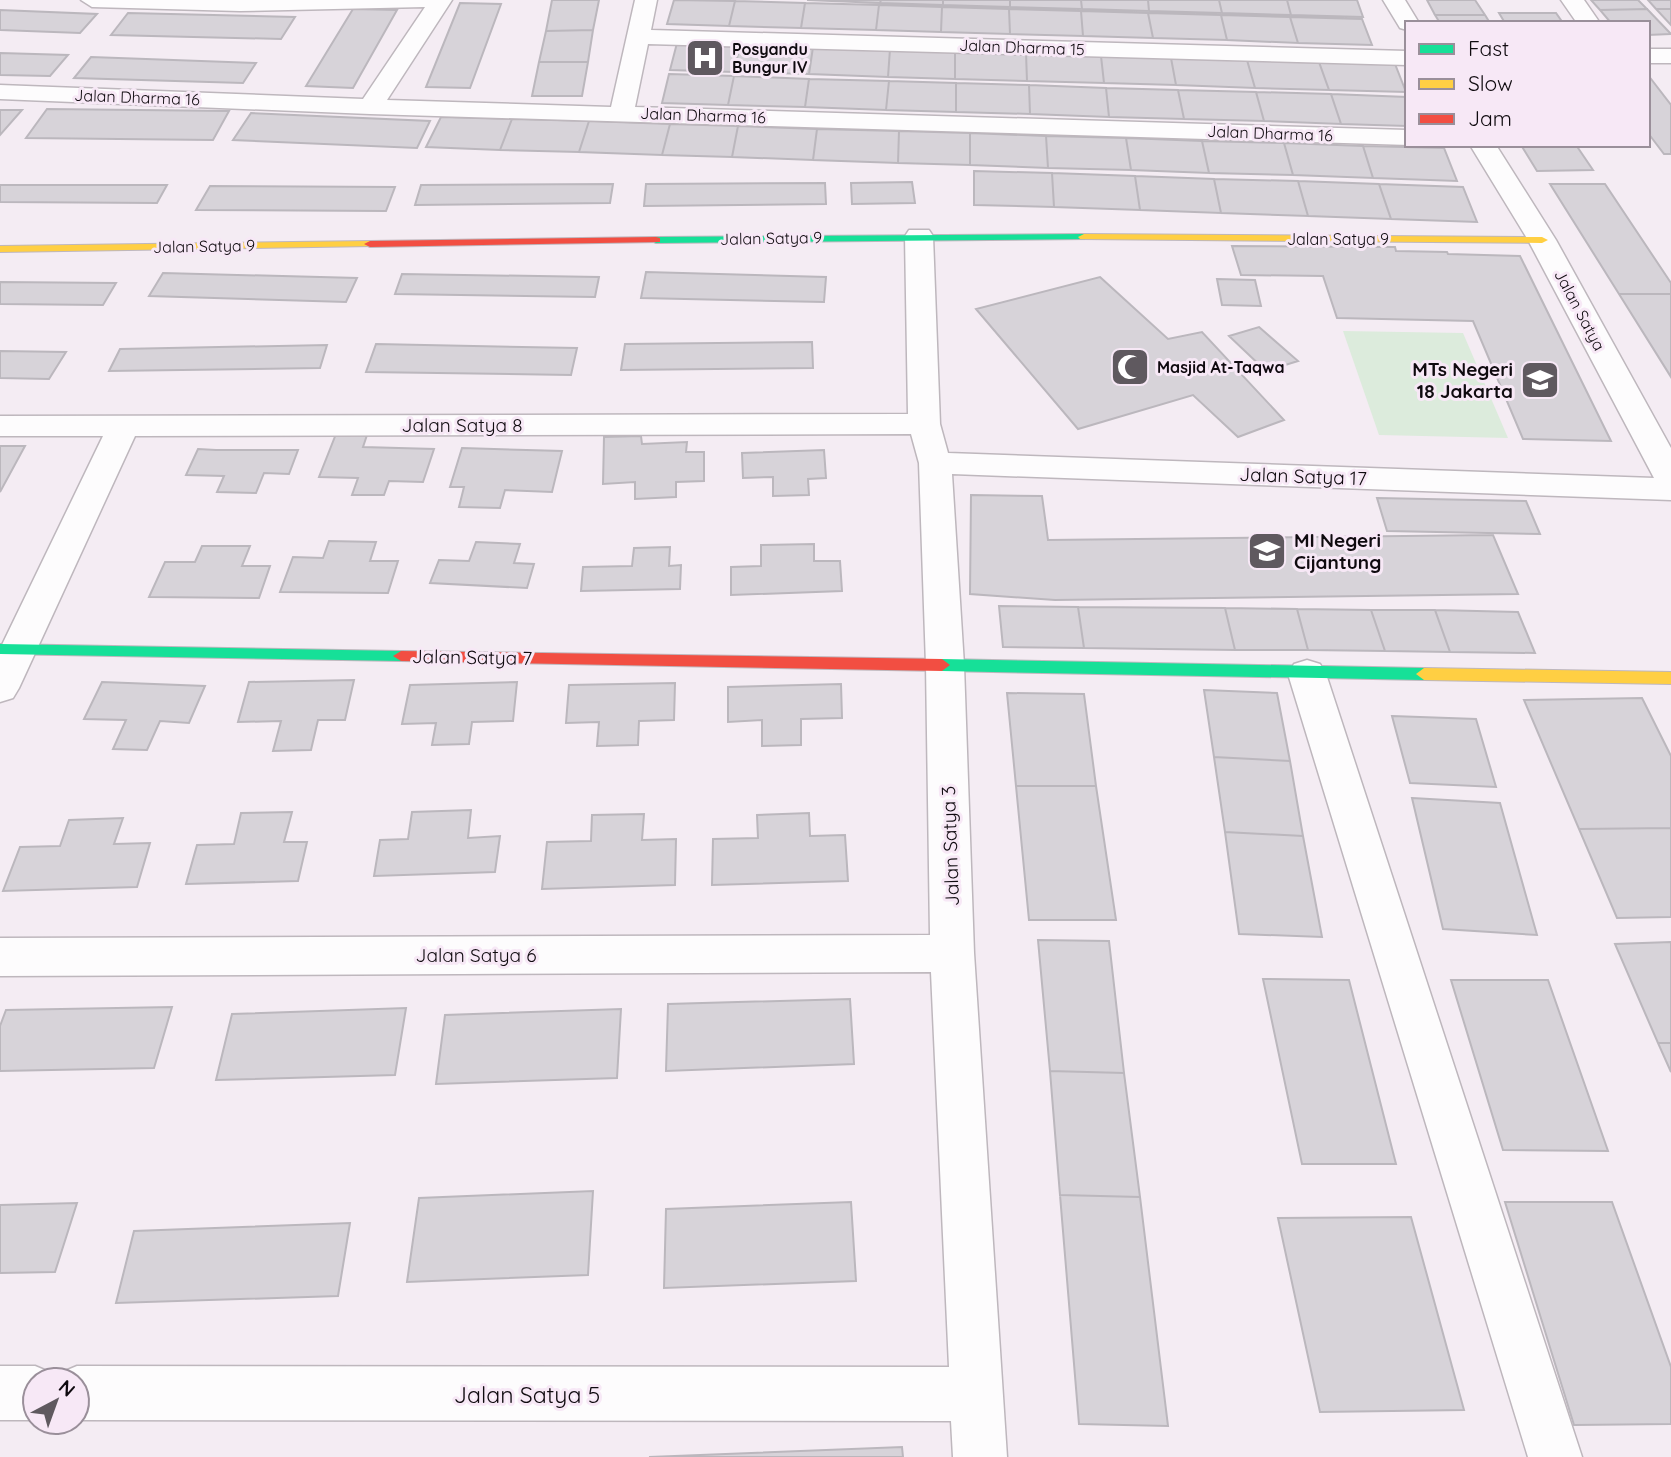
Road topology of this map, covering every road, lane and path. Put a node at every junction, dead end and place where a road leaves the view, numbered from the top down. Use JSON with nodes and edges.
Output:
{"nodes":[{"id":1,"x":92,"y":0,"type":"edge"},
{"id":2,"x":440,"y":0,"type":"edge"},
{"id":3,"x":646,"y":0,"type":"edge"},
{"id":4,"x":1394,"y":0,"type":"edge"},
{"id":5,"x":1572,"y":0,"type":"edge"},
{"id":6,"x":1407,"y":21,"type":"edge"},
{"id":7,"x":1588,"y":21,"type":"edge"},
{"id":8,"x":638,"y":37,"type":"junction"},
{"id":9,"x":1650,"y":56,"type":"edge"},
{"id":10,"x":1671,"y":56,"type":"edge"},
{"id":11,"x":1405,"y":58,"type":"edge"},
{"id":12,"x":0,"y":92,"type":"edge"},
{"id":13,"x":370,"y":107,"type":"junction"},
{"id":14,"x":622,"y":112,"type":"junction"},
{"id":15,"x":1405,"y":138,"type":"edge"},
{"id":16,"x":1484,"y":147,"type":"edge"},
{"id":17,"x":919,"y":236,"type":"junction"},
{"id":18,"x":1542,"y":240,"type":"junction"},
{"id":19,"x":0,"y":249,"type":"edge"},
{"id":20,"x":924,"y":424,"type":"junction"},
{"id":21,"x":0,"y":426,"type":"edge"},
{"id":22,"x":124,"y":426,"type":"junction"},
{"id":23,"x":935,"y":463,"type":"junction"},
{"id":24,"x":1671,"y":478,"type":"edge"},
{"id":25,"x":1671,"y":489,"type":"edge"},
{"id":26,"x":9,"y":649,"type":"edge"},
{"id":27,"x":945,"y":665,"type":"junction"},
{"id":28,"x":1307,"y":674,"type":"junction"},
{"id":29,"x":1671,"y":678,"type":"edge"},
{"id":30,"x":0,"y":688,"type":"edge"},
{"id":31,"x":952,"y":953,"type":"junction"},
{"id":32,"x":0,"y":957,"type":"edge"},
{"id":33,"x":0,"y":1393,"type":"edge"},
{"id":34,"x":21,"y":1393,"type":"edge"},
{"id":35,"x":91,"y":1393,"type":"edge"},
{"id":36,"x":976,"y":1394,"type":"junction"},
{"id":37,"x":981,"y":1457,"type":"edge"},
{"id":38,"x":1555,"y":1457,"type":"edge"}],
"edges":[{"from":1,"to":2,"type":"street"},
{"from":2,"to":13,"type":"street"},
{"from":3,"to":8,"type":"street"},
{"from":4,"to":6,"type":"street"},
{"from":5,"to":7,"type":"street"},
{"from":8,"to":11,"type":"street","name":"Jalan Dharma 15"},
{"from":8,"to":14,"type":"street"},
{"from":9,"to":10,"type":"street"},
{"from":12,"to":13,"type":"street","name":"Jalan Dharma 16"},
{"from":13,"to":14,"type":"street","name":"Jalan Dharma 16"},
{"from":14,"to":15,"type":"street","name":"Jalan Dharma 16"},
{"from":16,"to":18,"type":"street","name":"Jalan Satya"},
{"from":17,"to":18,"type":"street","name":"Jalan Satya 9"},
{"from":17,"to":19,"type":"street","name":"Jalan Satya 9"},
{"from":17,"to":20,"type":"street","name":"Jalan Satya 3"},
{"from":18,"to":24,"type":"street","name":"Jalan Satya"},
{"from":20,"to":22,"type":"street","name":"Jalan Satya 8"},
{"from":20,"to":23,"type":"street","name":"Jalan Satya 3"},
{"from":21,"to":22,"type":"street","name":"Jalan Satya 8"},
{"from":22,"to":26,"type":"street"},
{"from":23,"to":25,"type":"street","name":"Jalan Satya 17"},
{"from":23,"to":27,"type":"street","name":"Jalan Satya 3"},
{"from":26,"to":27,"type":"street","name":"Jalan Satya 7"},
{"from":26,"to":30,"type":"street"},
{"from":27,"to":28,"type":"street","name":"Jalan Satya 7"},
{"from":27,"to":31,"type":"street","name":"Jalan Satya 3"},
{"from":28,"to":29,"type":"street","name":"Jalan Satya 7"},
{"from":28,"to":38,"type":"street"},
{"from":31,"to":32,"type":"street","name":"Jalan Satya 6"},
{"from":31,"to":36,"type":"street","name":"Jalan Satya 3"},
{"from":33,"to":34,"type":"street"},
{"from":35,"to":36,"type":"street","name":"Jalan Satya 5"},
{"from":36,"to":37,"type":"street","name":"Jalan Satya 3"}]}
